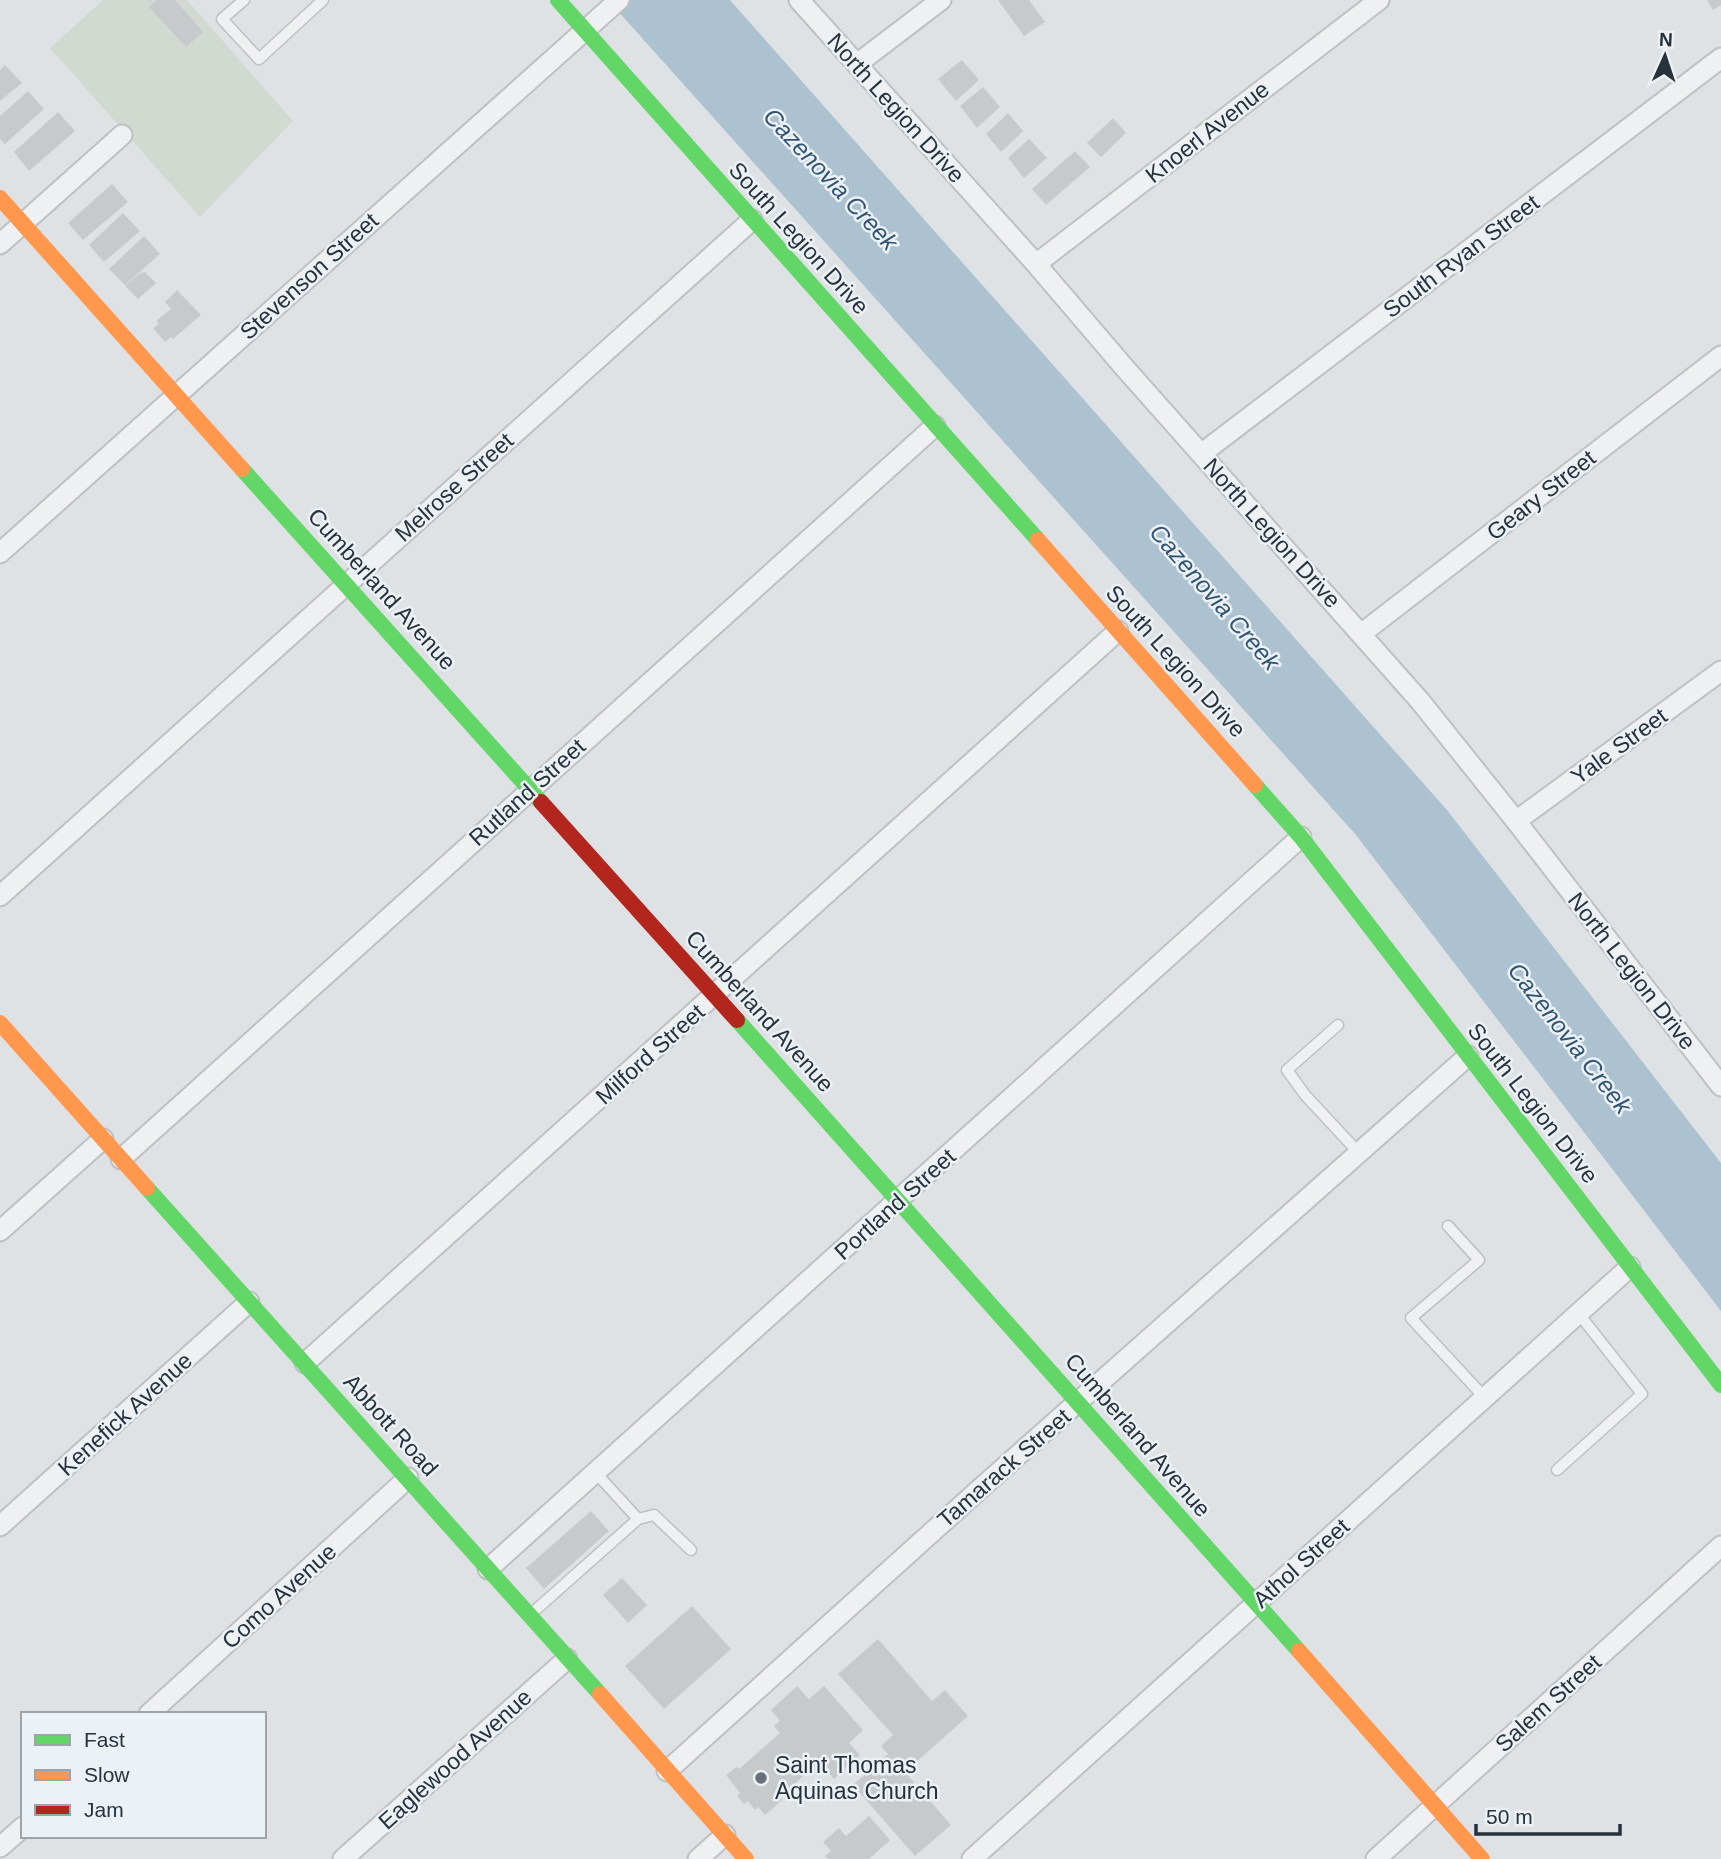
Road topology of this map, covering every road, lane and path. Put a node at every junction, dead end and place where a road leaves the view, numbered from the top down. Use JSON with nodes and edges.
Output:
{"nodes":[{"id":1,"x":244,"y":0,"type":"edge"},
{"id":2,"x":323,"y":0,"type":"edge"},
{"id":3,"x":558,"y":0,"type":"edge"},
{"id":4,"x":620,"y":0,"type":"edge"},
{"id":5,"x":799,"y":0,"type":"edge"},
{"id":6,"x":941,"y":0,"type":"edge"},
{"id":7,"x":1378,"y":0,"type":"edge"},
{"id":8,"x":590,"y":26,"type":"junction"},
{"id":9,"x":1721,"y":58,"type":"edge"},
{"id":10,"x":857,"y":64,"type":"junction"},
{"id":11,"x":122,"y":135,"type":"dead end"},
{"id":12,"x":0,"y":198,"type":"edge"},
{"id":13,"x":752,"y":220,"type":"junction"},
{"id":14,"x":22,"y":224,"type":"junction"},
{"id":15,"x":0,"y":244,"type":"edge"},
{"id":16,"x":1036,"y":264,"type":"junction"},
{"id":17,"x":1721,"y":356,"type":"edge"},
{"id":18,"x":177,"y":394,"type":"junction"},
{"id":19,"x":935,"y":426,"type":"junction"},
{"id":20,"x":1202,"y":454,"type":"junction"},
{"id":21,"x":0,"y":553,"type":"edge"},
{"id":22,"x":346,"y":583,"type":"junction"},
{"id":23,"x":1118,"y":631,"type":"junction"},
{"id":24,"x":1361,"y":634,"type":"junction"},
{"id":25,"x":1721,"y":671,"type":"edge"},
{"id":26,"x":531,"y":789,"type":"junction"},
{"id":27,"x":1516,"y":821,"type":"junction"},
{"id":28,"x":1301,"y":837,"type":"junction"},
{"id":29,"x":0,"y":896,"type":"edge"},
{"id":30,"x":716,"y":995,"type":"junction"},
{"id":31,"x":0,"y":1023,"type":"edge"},
{"id":32,"x":1338,"y":1025,"type":"dead end"},
{"id":33,"x":1468,"y":1056,"type":"junction"},
{"id":34,"x":1719,"y":1079,"type":"edge"},
{"id":35,"x":103,"y":1139,"type":"junction"},
{"id":36,"x":1359,"y":1153,"type":"junction"},
{"id":37,"x":121,"y":1159,"type":"junction"},
{"id":38,"x":899,"y":1200,"type":"junction"},
{"id":39,"x":1448,"y":1226,"type":"dead end"},
{"id":40,"x":0,"y":1231,"type":"edge"},
{"id":41,"x":1630,"y":1267,"type":"junction"},
{"id":42,"x":249,"y":1302,"type":"junction"},
{"id":43,"x":1579,"y":1314,"type":"junction"},
{"id":44,"x":305,"y":1363,"type":"junction"},
{"id":45,"x":1721,"y":1385,"type":"edge"},
{"id":46,"x":1485,"y":1398,"type":"junction"},
{"id":47,"x":1079,"y":1402,"type":"junction"},
{"id":48,"x":1557,"y":1470,"type":"dead end"},
{"id":49,"x":596,"y":1473,"type":"junction"},
{"id":50,"x":408,"y":1478,"type":"junction"},
{"id":51,"x":638,"y":1519,"type":"junction"},
{"id":52,"x":0,"y":1526,"type":"edge"},
{"id":53,"x":1721,"y":1546,"type":"edge"},
{"id":54,"x":691,"y":1550,"type":"dead end"},
{"id":55,"x":488,"y":1569,"type":"junction"},
{"id":56,"x":1256,"y":1604,"type":"junction"},
{"id":57,"x":530,"y":1615,"type":"junction"},
{"id":58,"x":568,"y":1659,"type":"junction"},
{"id":59,"x":151,"y":1712,"type":"edge"},
{"id":60,"x":667,"y":1771,"type":"junction"},
{"id":61,"x":1435,"y":1805,"type":"junction"},
{"id":62,"x":21,"y":1829,"type":"edge"},
{"id":63,"x":725,"y":1835,"type":"junction"},
{"id":64,"x":0,"y":1847,"type":"edge"},
{"id":65,"x":343,"y":1859,"type":"edge"},
{"id":66,"x":698,"y":1859,"type":"edge"},
{"id":67,"x":746,"y":1859,"type":"edge"},
{"id":68,"x":972,"y":1859,"type":"edge"},
{"id":69,"x":1376,"y":1859,"type":"edge"},
{"id":70,"x":1482,"y":1859,"type":"edge"}],
"edges":[{"from":1,"to":2,"type":"lane"},
{"from":3,"to":8,"type":"street","name":"South Legion Drive"},
{"from":4,"to":8,"type":"street","name":"Stevenson Street"},
{"from":5,"to":10,"type":"street","name":"North Legion Drive"},
{"from":6,"to":10,"type":"street"},
{"from":7,"to":16,"type":"street","name":"Knoerl Avenue"},
{"from":8,"to":13,"type":"street","name":"South Legion Drive"},
{"from":8,"to":18,"type":"street","name":"Stevenson Street"},
{"from":9,"to":20,"type":"street","name":"South Ryan Street"},
{"from":10,"to":16,"type":"street","name":"North Legion Drive"},
{"from":11,"to":14,"type":"street"},
{"from":12,"to":14,"type":"street","name":"Cumberland Avenue"},
{"from":13,"to":19,"type":"street","name":"South Legion Drive"},
{"from":13,"to":22,"type":"street","name":"Melrose Street"},
{"from":14,"to":15,"type":"street"},
{"from":14,"to":18,"type":"street","name":"Cumberland Avenue"},
{"from":16,"to":20,"type":"street","name":"North Legion Drive"},
{"from":17,"to":24,"type":"street","name":"Geary Street"},
{"from":18,"to":21,"type":"street","name":"Stevenson Street"},
{"from":18,"to":22,"type":"street","name":"Cumberland Avenue"},
{"from":19,"to":23,"type":"street","name":"South Legion Drive"},
{"from":19,"to":26,"type":"street","name":"Rutland Street"},
{"from":20,"to":24,"type":"street","name":"North Legion Drive"},
{"from":22,"to":26,"type":"street","name":"Cumberland Avenue"},
{"from":22,"to":29,"type":"street","name":"Melrose Street"},
{"from":23,"to":28,"type":"street","name":"South Legion Drive"},
{"from":23,"to":30,"type":"street","name":"Milford Street"},
{"from":24,"to":27,"type":"street","name":"North Legion Drive"},
{"from":25,"to":27,"type":"street","name":"Yale Street"},
{"from":26,"to":30,"type":"street","name":"Cumberland Avenue"},
{"from":26,"to":37,"type":"street","name":"Rutland Street"},
{"from":27,"to":34,"type":"street","name":"North Legion Drive"},
{"from":28,"to":33,"type":"street","name":"South Legion Drive"},
{"from":28,"to":38,"type":"street","name":"Portland Street"},
{"from":30,"to":38,"type":"street","name":"Cumberland Avenue"},
{"from":30,"to":44,"type":"street","name":"Milford Street"},
{"from":31,"to":35,"type":"street","name":"Abbott Road"},
{"from":32,"to":36,"type":"lane"},
{"from":33,"to":36,"type":"street","name":"Tamarack Street"},
{"from":33,"to":41,"type":"street","name":"South Legion Drive"},
{"from":35,"to":37,"type":"street","name":"Abbott Road"},
{"from":35,"to":40,"type":"street"},
{"from":36,"to":47,"type":"street","name":"Tamarack Street"},
{"from":37,"to":42,"type":"street","name":"Abbott Road"},
{"from":38,"to":47,"type":"street","name":"Cumberland Avenue"},
{"from":38,"to":49,"type":"street","name":"Portland Street"},
{"from":39,"to":46,"type":"lane"},
{"from":41,"to":43,"type":"street","name":"Athol Street"},
{"from":41,"to":45,"type":"street","name":"South Legion Drive"},
{"from":42,"to":44,"type":"street","name":"Abbott Road"},
{"from":42,"to":52,"type":"street","name":"Kenefick Avenue"},
{"from":43,"to":46,"type":"street","name":"Athol Street"},
{"from":43,"to":48,"type":"lane"},
{"from":44,"to":50,"type":"street","name":"Abbott Road"},
{"from":46,"to":56,"type":"street","name":"Athol Street"},
{"from":47,"to":56,"type":"street","name":"Cumberland Avenue"},
{"from":47,"to":60,"type":"street","name":"Tamarack Street"},
{"from":49,"to":51,"type":"lane"},
{"from":49,"to":55,"type":"street","name":"Portland Street"},
{"from":50,"to":55,"type":"street","name":"Abbott Road"},
{"from":50,"to":59,"type":"street","name":"Como Avenue"},
{"from":51,"to":54,"type":"lane"},
{"from":51,"to":57,"type":"lane"},
{"from":53,"to":61,"type":"street","name":"Salem Street"},
{"from":55,"to":57,"type":"street","name":"Abbott Road"},
{"from":56,"to":61,"type":"street","name":"Cumberland Avenue"},
{"from":56,"to":68,"type":"street","name":"Athol Street"},
{"from":57,"to":58,"type":"street","name":"Abbott Road"},
{"from":58,"to":60,"type":"street","name":"Abbott Road"},
{"from":58,"to":65,"type":"street","name":"Eaglewood Avenue"},
{"from":60,"to":63,"type":"street","name":"Abbott Road"},
{"from":61,"to":69,"type":"street","name":"Salem Street"},
{"from":61,"to":70,"type":"street","name":"Cumberland Avenue"},
{"from":62,"to":64,"type":"street"},
{"from":63,"to":66,"type":"street"},
{"from":63,"to":67,"type":"street","name":"Abbott Road"}]}
